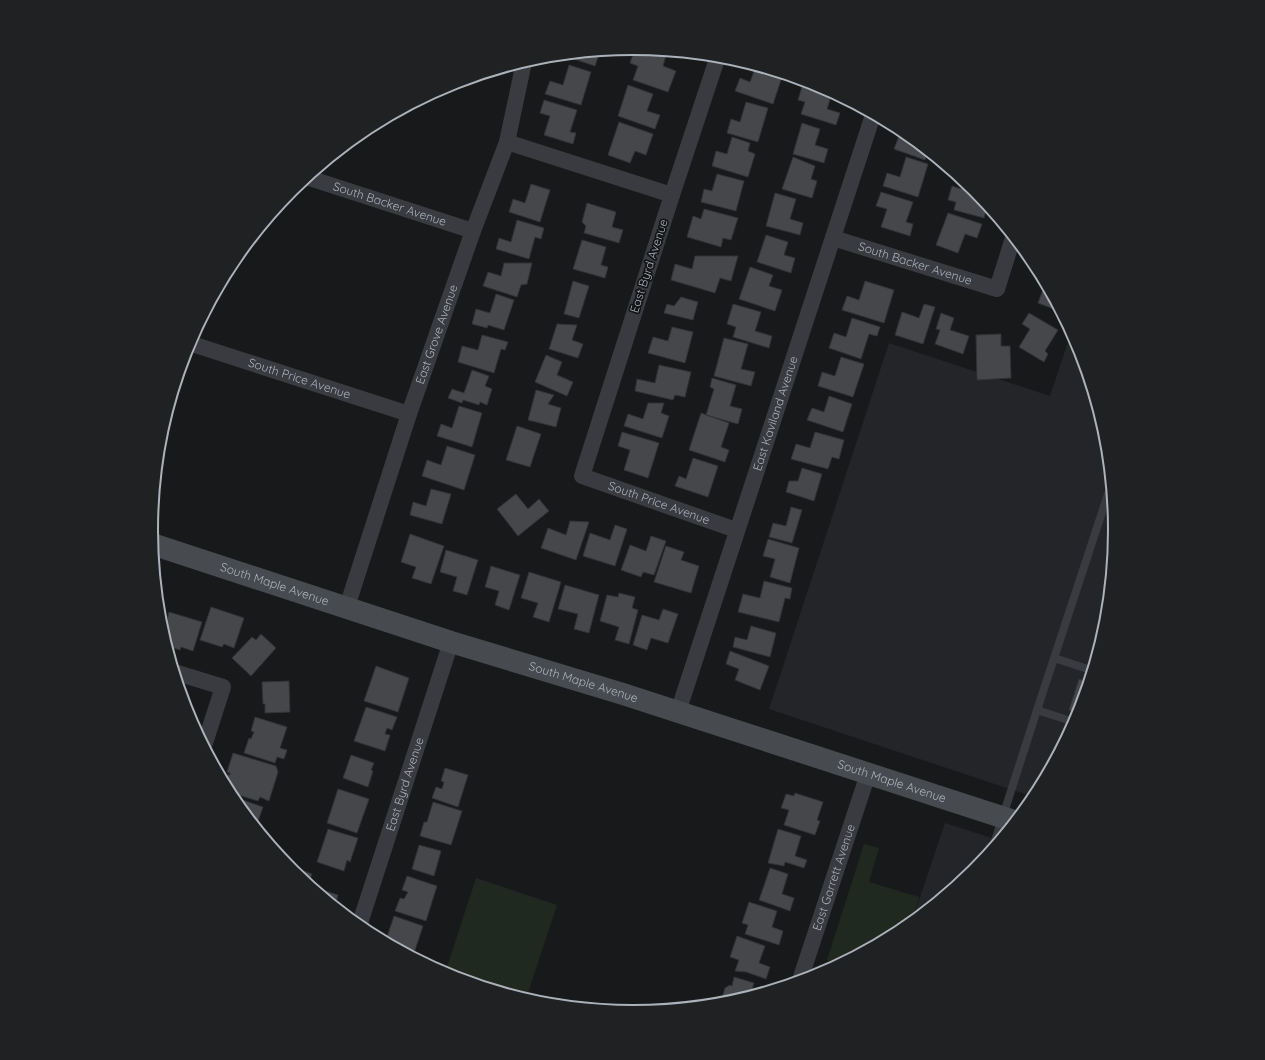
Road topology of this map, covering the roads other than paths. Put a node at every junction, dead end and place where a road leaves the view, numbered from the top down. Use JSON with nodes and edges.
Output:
{"nodes":[{"id":1,"x":716,"y":63,"type":"edge"},
{"id":2,"x":523,"y":68,"type":"edge"},
{"id":3,"x":871,"y":120,"type":"edge"},
{"id":4,"x":506,"y":142,"type":"junction"},
{"id":5,"x":313,"y":179,"type":"edge"},
{"id":6,"x":672,"y":195,"type":"junction"},
{"id":7,"x":472,"y":231,"type":"junction"},
{"id":8,"x":833,"y":238,"type":"junction"},
{"id":9,"x":1011,"y":244,"type":"edge"},
{"id":10,"x":195,"y":345,"type":"edge"},
{"id":11,"x":409,"y":414,"type":"junction"},
{"id":12,"x":582,"y":476,"type":"joint"},
{"id":13,"x":1106,"y":500,"type":"edge"},
{"id":14,"x":736,"y":530,"type":"junction"},
{"id":15,"x":159,"y":546,"type":"edge"},
{"id":16,"x":347,"y":607,"type":"junction"},
{"id":17,"x":451,"y":642,"type":"junction"},
{"id":18,"x":1054,"y":658,"type":"junction"},
{"id":19,"x":1086,"y":668,"type":"edge"},
{"id":20,"x":180,"y":674,"type":"edge"},
{"id":21,"x":1037,"y":710,"type":"junction"},
{"id":22,"x":678,"y":712,"type":"junction"},
{"id":23,"x":1068,"y":720,"type":"edge"},
{"id":24,"x":206,"y":740,"type":"edge"},
{"id":25,"x":868,"y":774,"type":"junction"},
{"id":26,"x":1008,"y":819,"type":"edge"},
{"id":27,"x":361,"y":920,"type":"edge"},
{"id":28,"x":802,"y":973,"type":"edge"}],
"edges":[{"from":1,"to":6,"type":"street","name":"East Byrd Avenue"},
{"from":2,"to":4,"type":"street","name":"East Grove Avenue"},
{"from":3,"to":8,"type":"street","name":"East Kaviland Avenue"},
{"from":4,"to":6,"type":"street"},
{"from":4,"to":7,"type":"street","name":"East Grove Avenue"},
{"from":5,"to":7,"type":"street","name":"South Backer Avenue"},
{"from":6,"to":12,"type":"street","name":"East Byrd Avenue"},
{"from":7,"to":11,"type":"street","name":"East Grove Avenue"},
{"from":8,"to":9,"type":"street","name":"South Backer Avenue"},
{"from":8,"to":14,"type":"street","name":"East Kaviland Avenue"},
{"from":10,"to":11,"type":"street","name":"South Price Avenue"},
{"from":11,"to":16,"type":"street","name":"East Grove Avenue"},
{"from":12,"to":14,"type":"street","name":"South Price Avenue"},
{"from":13,"to":18,"type":"lane"},
{"from":14,"to":22,"type":"street","name":"East Kaviland Avenue"},
{"from":15,"to":16,"type":"main road","name":"South Maple Avenue"},
{"from":16,"to":17,"type":"main road","name":"South Maple Avenue"},
{"from":17,"to":22,"type":"main road","name":"South Maple Avenue"},
{"from":17,"to":27,"type":"street","name":"East Byrd Avenue"},
{"from":18,"to":19,"type":"lane"},
{"from":18,"to":21,"type":"lane"},
{"from":20,"to":24,"type":"street"},
{"from":21,"to":23,"type":"lane"},
{"from":21,"to":26,"type":"lane"},
{"from":22,"to":25,"type":"main road","name":"South Maple Avenue"},
{"from":25,"to":26,"type":"main road","name":"South Maple Avenue"},
{"from":25,"to":28,"type":"street","name":"East Garrett Avenue"}]}
